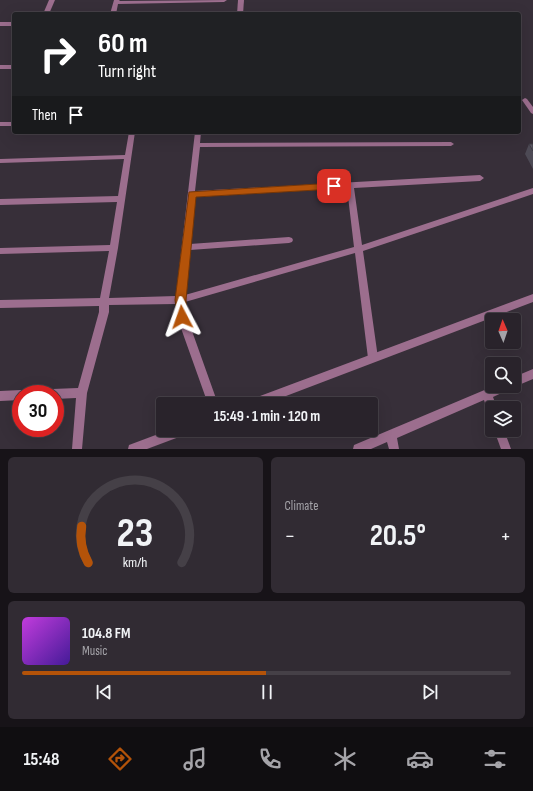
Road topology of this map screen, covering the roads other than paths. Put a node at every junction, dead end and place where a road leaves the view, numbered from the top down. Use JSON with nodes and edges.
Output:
{"nodes":[{"id":1,"x":52,"y":0,"type":"edge"},
{"id":2,"x":224,"y":0,"type":"edge"},
{"id":3,"x":240,"y":0,"type":"edge"},
{"id":4,"x":116,"y":1,"type":"edge"},
{"id":5,"x":47,"y":12,"type":"edge"},
{"id":6,"x":113,"y":12,"type":"edge"},
{"id":7,"x":240,"y":12,"type":"edge"},
{"id":8,"x":0,"y":24,"type":"edge"},
{"id":9,"x":12,"y":24,"type":"edge"},
{"id":10,"x":0,"y":67,"type":"edge"},
{"id":11,"x":12,"y":67,"type":"edge"},
{"id":12,"x":525,"y":100,"type":"dead end"},
{"id":13,"x":533,"y":112,"type":"edge"},
{"id":14,"x":0,"y":124,"type":"edge"},
{"id":15,"x":12,"y":124,"type":"edge"},
{"id":16,"x":132,"y":134,"type":"edge"},
{"id":17,"x":198,"y":134,"type":"edge"},
{"id":18,"x":451,"y":144,"type":"dead end"},
{"id":19,"x":196,"y":145,"type":"junction"},
{"id":20,"x":128,"y":157,"type":"junction"},
{"id":21,"x":0,"y":160,"type":"edge"},
{"id":22,"x":480,"y":178,"type":"dead end"},
{"id":23,"x":350,"y":185,"type":"junction"},
{"id":24,"x":533,"y":190,"type":"edge"},
{"id":25,"x":192,"y":194,"type":"junction"},
{"id":26,"x":122,"y":199,"type":"junction"},
{"id":27,"x":0,"y":202,"type":"edge"},
{"id":28,"x":288,"y":240,"type":"dead end"},
{"id":29,"x":187,"y":247,"type":"junction"},
{"id":30,"x":114,"y":248,"type":"junction"},
{"id":31,"x":359,"y":249,"type":"junction"},
{"id":32,"x":0,"y":251,"type":"edge"},
{"id":33,"x":533,"y":298,"type":"edge"},
{"id":34,"x":180,"y":300,"type":"junction"},
{"id":35,"x":104,"y":302,"type":"junction"},
{"id":36,"x":0,"y":304,"type":"edge"},
{"id":37,"x":374,"y":358,"type":"junction"},
{"id":38,"x":533,"y":374,"type":"edge"},
{"id":39,"x":521,"y":379,"type":"edge"},
{"id":40,"x":82,"y":393,"type":"junction"},
{"id":41,"x":64,"y":394,"type":"edge"},
{"id":42,"x":487,"y":394,"type":"joint"},
{"id":43,"x":12,"y":395,"type":"edge"},
{"id":44,"x":0,"y":396,"type":"edge"},
{"id":45,"x":211,"y":397,"type":"edge"},
{"id":46,"x":271,"y":397,"type":"edge"},
{"id":47,"x":489,"y":401,"type":"edge"},
{"id":48,"x":391,"y":435,"type":"junction"},
{"id":49,"x":164,"y":437,"type":"edge"},
{"id":50,"x":502,"y":437,"type":"edge"},
{"id":51,"x":77,"y":449,"type":"edge"},
{"id":52,"x":132,"y":449,"type":"edge"},
{"id":53,"x":358,"y":449,"type":"edge"},
{"id":54,"x":394,"y":449,"type":"edge"},
{"id":55,"x":506,"y":449,"type":"edge"}],
"edges":[{"from":1,"to":5,"type":"street"},
{"from":2,"to":4,"type":"street"},
{"from":3,"to":7,"type":"street"},
{"from":4,"to":6,"type":"street"},
{"from":8,"to":9,"type":"street"},
{"from":10,"to":11,"type":"street"},
{"from":12,"to":13,"type":"street"},
{"from":14,"to":15,"type":"street"},
{"from":16,"to":20,"type":"street"},
{"from":17,"to":19,"type":"street"},
{"from":18,"to":19,"type":"street"},
{"from":19,"to":25,"type":"street"},
{"from":20,"to":21,"type":"street"},
{"from":20,"to":26,"type":"street"},
{"from":22,"to":23,"type":"street"},
{"from":23,"to":25,"type":"street"},
{"from":23,"to":31,"type":"street"},
{"from":24,"to":31,"type":"street"},
{"from":25,"to":29,"type":"street"},
{"from":26,"to":27,"type":"street"},
{"from":26,"to":30,"type":"street"},
{"from":28,"to":29,"type":"street"},
{"from":29,"to":34,"type":"street"},
{"from":30,"to":32,"type":"street"},
{"from":30,"to":35,"type":"street"},
{"from":31,"to":34,"type":"street"},
{"from":31,"to":37,"type":"street"},
{"from":33,"to":37,"type":"street"},
{"from":34,"to":35,"type":"street"},
{"from":34,"to":45,"type":"street"},
{"from":35,"to":36,"type":"street"},
{"from":35,"to":40,"type":"street"},
{"from":37,"to":46,"type":"street"},
{"from":38,"to":39,"type":"street"},
{"from":40,"to":41,"type":"street"},
{"from":40,"to":51,"type":"street"},
{"from":42,"to":47,"type":"street"},
{"from":42,"to":48,"type":"street"},
{"from":43,"to":44,"type":"street"},
{"from":48,"to":53,"type":"street"},
{"from":48,"to":54,"type":"street"},
{"from":49,"to":52,"type":"street"},
{"from":50,"to":55,"type":"street"}]}
